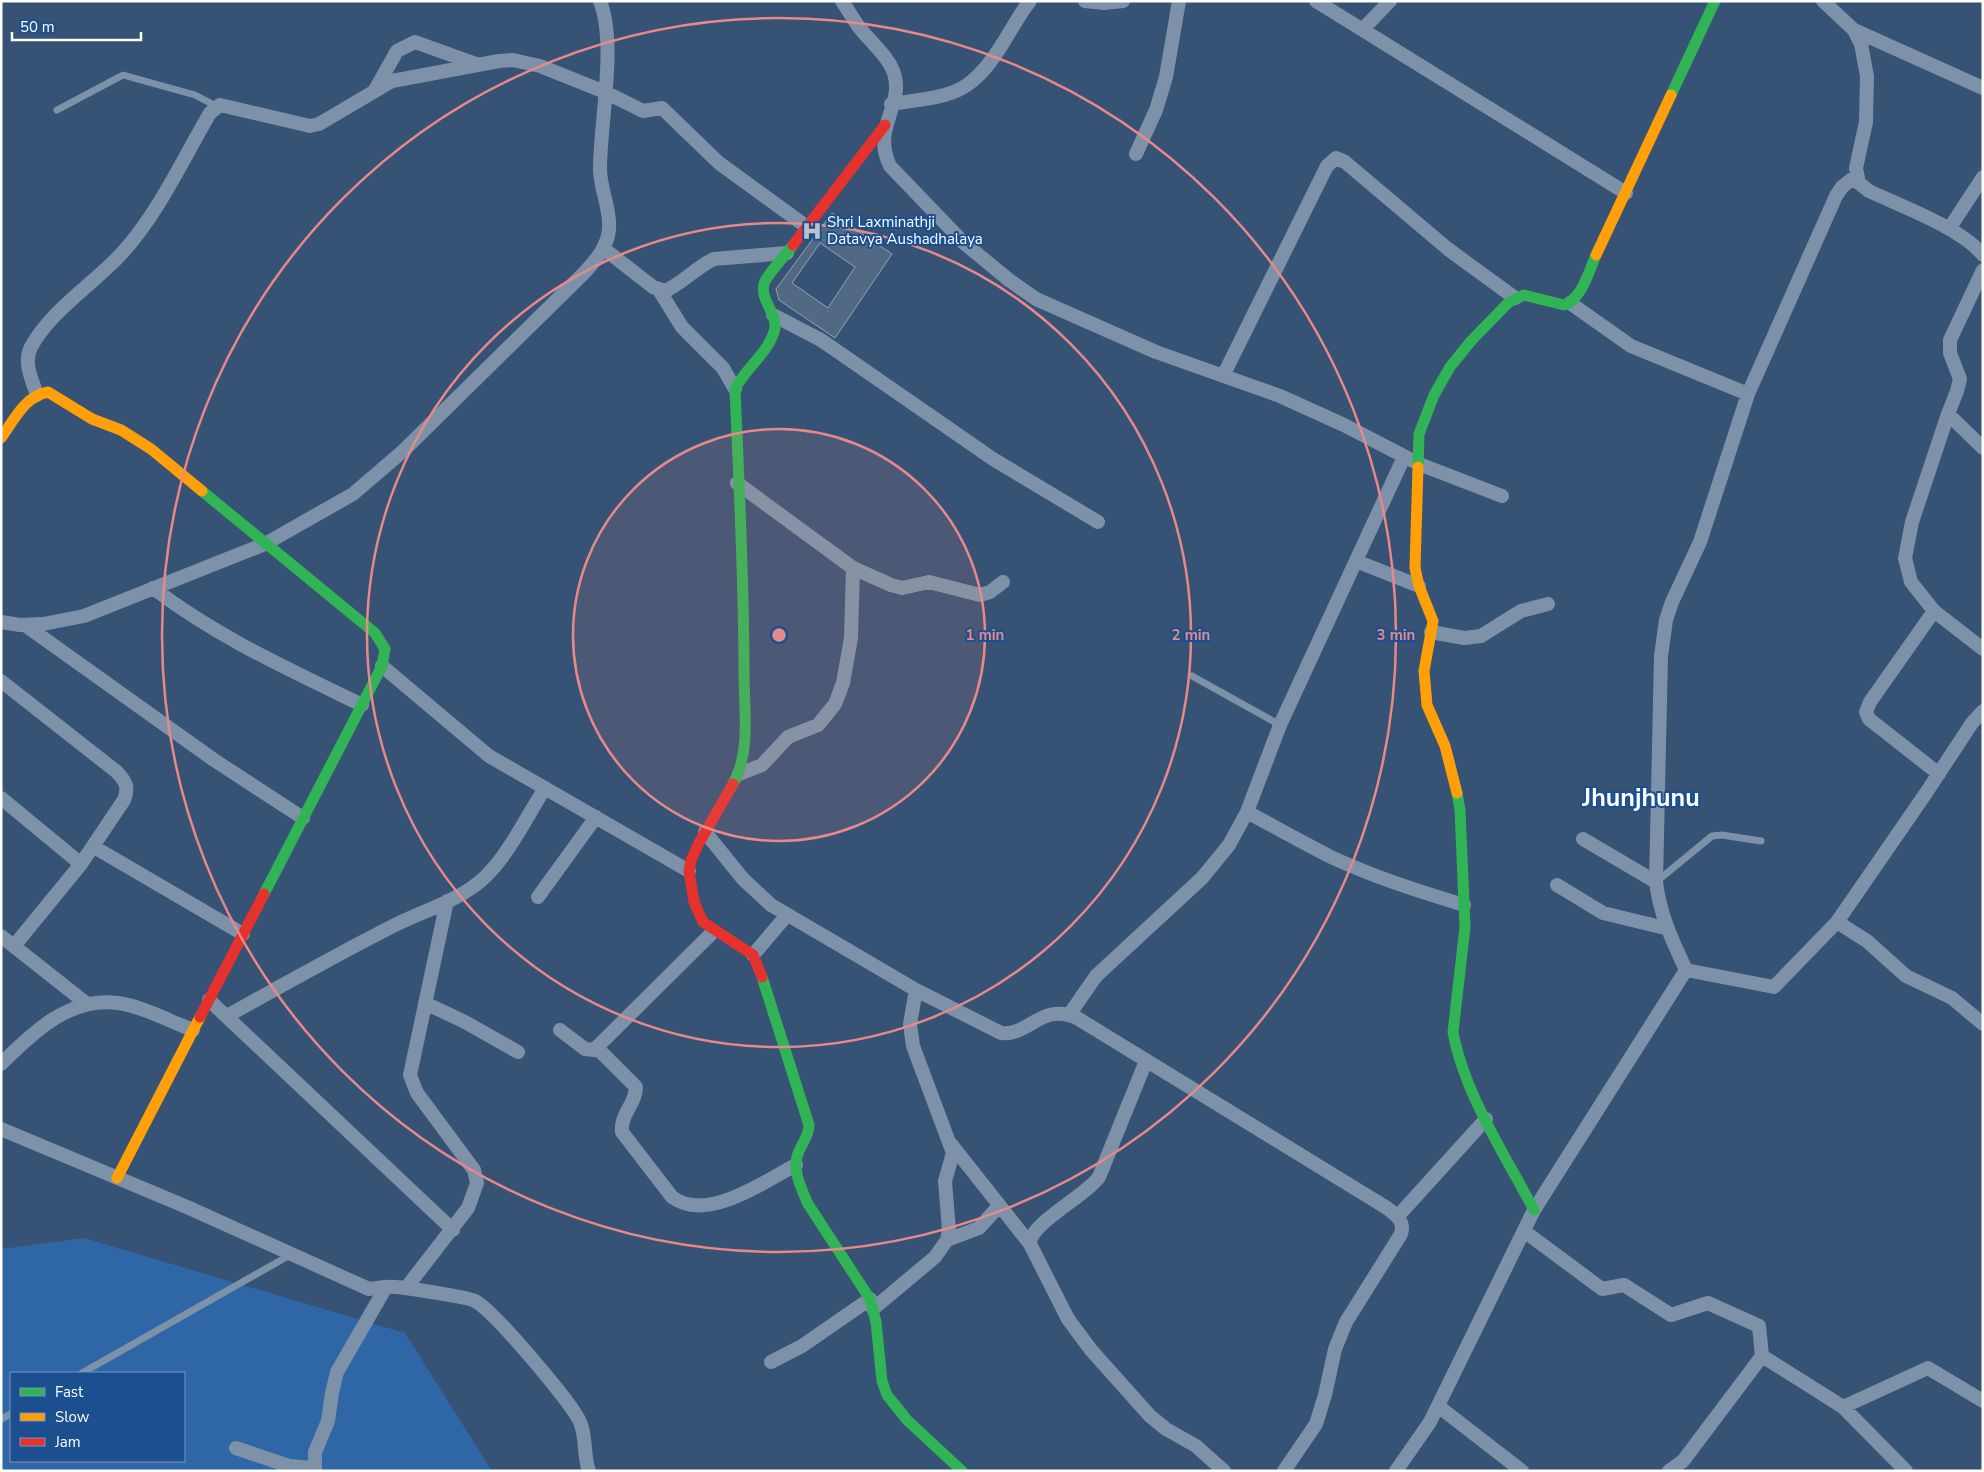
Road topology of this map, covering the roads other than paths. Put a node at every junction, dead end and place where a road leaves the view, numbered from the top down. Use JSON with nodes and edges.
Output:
{"nodes":[{"id":1,"x":600,"y":1,"type":"edge"},
{"id":2,"x":842,"y":1,"type":"edge"},
{"id":3,"x":1030,"y":1,"type":"edge"},
{"id":4,"x":1085,"y":1,"type":"edge"},
{"id":5,"x":1124,"y":1,"type":"edge"},
{"id":6,"x":1179,"y":1,"type":"edge"},
{"id":7,"x":1316,"y":1,"type":"edge"},
{"id":8,"x":1390,"y":1,"type":"edge"},
{"id":9,"x":1714,"y":1,"type":"edge"},
{"id":10,"x":1823,"y":1,"type":"edge"},
{"id":11,"x":1363,"y":29,"type":"junction"},
{"id":12,"x":1854,"y":30,"type":"junction"},
{"id":13,"x":480,"y":65,"type":"junction"},
{"id":14,"x":1983,"y":88,"type":"edge"},
{"id":15,"x":374,"y":90,"type":"junction"},
{"id":16,"x":605,"y":92,"type":"junction"},
{"id":17,"x":891,"y":104,"type":"junction"},
{"id":18,"x":216,"y":106,"type":"junction"},
{"id":19,"x":58,"y":110,"type":"dead end"},
{"id":20,"x":885,"y":124,"type":"junction"},
{"id":21,"x":1136,"y":154,"type":"dead end"},
{"id":22,"x":1856,"y":176,"type":"junction"},
{"id":23,"x":1983,"y":177,"type":"edge"},
{"id":24,"x":1626,"y":193,"type":"junction"},
{"id":25,"x":807,"y":227,"type":"junction"},
{"id":26,"x":1949,"y":229,"type":"junction"},
{"id":27,"x":603,"y":248,"type":"junction"},
{"id":28,"x":787,"y":253,"type":"junction"},
{"id":29,"x":1983,"y":255,"type":"edge"},
{"id":30,"x":1983,"y":270,"type":"edge"},
{"id":31,"x":659,"y":290,"type":"junction"},
{"id":32,"x":1515,"y":298,"type":"junction"},
{"id":33,"x":1570,"y":303,"type":"junction"},
{"id":34,"x":773,"y":315,"type":"junction"},
{"id":35,"x":1223,"y":376,"type":"junction"},
{"id":36,"x":735,"y":389,"type":"junction"},
{"id":37,"x":1748,"y":394,"type":"junction"},
{"id":38,"x":37,"y":395,"type":"junction"},
{"id":39,"x":1948,"y":414,"type":"junction"},
{"id":40,"x":1,"y":438,"type":"edge"},
{"id":41,"x":1983,"y":448,"type":"edge"},
{"id":42,"x":1404,"y":457,"type":"junction"},
{"id":43,"x":1419,"y":464,"type":"junction"},
{"id":44,"x":737,"y":483,"type":"junction"},
{"id":45,"x":1502,"y":496,"type":"dead end"},
{"id":46,"x":1098,"y":522,"type":"dead end"},
{"id":47,"x":264,"y":544,"type":"junction"},
{"id":48,"x":1356,"y":561,"type":"junction"},
{"id":49,"x":853,"y":568,"type":"junction"},
{"id":50,"x":1003,"y":582,"type":"dead end"},
{"id":51,"x":1419,"y":586,"type":"junction"},
{"id":52,"x":153,"y":588,"type":"junction"},
{"id":53,"x":1548,"y":604,"type":"dead end"},
{"id":54,"x":1934,"y":612,"type":"junction"},
{"id":55,"x":1,"y":622,"type":"edge"},
{"id":56,"x":25,"y":625,"type":"junction"},
{"id":57,"x":1431,"y":632,"type":"junction"},
{"id":58,"x":1983,"y":649,"type":"edge"},
{"id":59,"x":382,"y":666,"type":"junction"},
{"id":60,"x":1192,"y":676,"type":"dead end"},
{"id":61,"x":1,"y":681,"type":"edge"},
{"id":62,"x":362,"y":705,"type":"junction"},
{"id":63,"x":1983,"y":711,"type":"edge"},
{"id":64,"x":1280,"y":725,"type":"junction"},
{"id":65,"x":740,"y":774,"type":"junction"},
{"id":66,"x":1939,"y":774,"type":"junction"},
{"id":67,"x":545,"y":788,"type":"junction"},
{"id":68,"x":1,"y":798,"type":"edge"},
{"id":69,"x":1247,"y":812,"type":"junction"},
{"id":70,"x":596,"y":817,"type":"junction"},
{"id":71,"x":303,"y":818,"type":"junction"},
{"id":72,"x":705,"y":832,"type":"junction"},
{"id":73,"x":1583,"y":839,"type":"dead end"},
{"id":74,"x":1761,"y":841,"type":"dead end"},
{"id":75,"x":94,"y":847,"type":"junction"},
{"id":76,"x":81,"y":864,"type":"junction"},
{"id":77,"x":689,"y":870,"type":"junction"},
{"id":78,"x":1656,"y":882,"type":"junction"},
{"id":79,"x":1557,"y":885,"type":"dead end"},
{"id":80,"x":538,"y":897,"type":"dead end"},
{"id":81,"x":447,"y":901,"type":"junction"},
{"id":82,"x":1464,"y":905,"type":"junction"},
{"id":83,"x":787,"y":915,"type":"junction"},
{"id":84,"x":1837,"y":922,"type":"junction"},
{"id":85,"x":1666,"y":928,"type":"junction"},
{"id":86,"x":714,"y":931,"type":"junction"},
{"id":87,"x":243,"y":934,"type":"junction"},
{"id":88,"x":1,"y":936,"type":"edge"},
{"id":89,"x":14,"y":946,"type":"junction"},
{"id":90,"x":753,"y":955,"type":"junction"},
{"id":91,"x":1686,"y":970,"type":"junction"},
{"id":92,"x":916,"y":990,"type":"junction"},
{"id":93,"x":209,"y":1000,"type":"junction"},
{"id":94,"x":425,"y":1003,"type":"junction"},
{"id":95,"x":86,"y":1004,"type":"junction"},
{"id":96,"x":1069,"y":1014,"type":"junction"},
{"id":97,"x":227,"y":1016,"type":"junction"},
{"id":98,"x":1983,"y":1024,"type":"edge"},
{"id":99,"x":193,"y":1030,"type":"junction"},
{"id":100,"x":560,"y":1030,"type":"dead end"},
{"id":101,"x":597,"y":1048,"type":"junction"},
{"id":102,"x":518,"y":1052,"type":"dead end"},
{"id":103,"x":1146,"y":1060,"type":"junction"},
{"id":104,"x":2,"y":1063,"type":"edge"},
{"id":105,"x":1486,"y":1119,"type":"junction"},
{"id":106,"x":1,"y":1129,"type":"edge"},
{"id":107,"x":949,"y":1142,"type":"junction"},
{"id":108,"x":796,"y":1165,"type":"junction"},
{"id":109,"x":117,"y":1178,"type":"junction"},
{"id":110,"x":999,"y":1206,"type":"junction"},
{"id":111,"x":1534,"y":1210,"type":"junction"},
{"id":112,"x":1398,"y":1216,"type":"junction"},
{"id":113,"x":453,"y":1230,"type":"junction"},
{"id":114,"x":1524,"y":1231,"type":"junction"},
{"id":115,"x":947,"y":1240,"type":"junction"},
{"id":116,"x":1030,"y":1244,"type":"junction"},
{"id":117,"x":291,"y":1254,"type":"junction"},
{"id":118,"x":386,"y":1287,"type":"junction"},
{"id":119,"x":406,"y":1288,"type":"junction"},
{"id":120,"x":871,"y":1304,"type":"junction"},
{"id":121,"x":1762,"y":1356,"type":"junction"},
{"id":122,"x":771,"y":1362,"type":"dead end"},
{"id":123,"x":84,"y":1372,"type":"edge"},
{"id":124,"x":1983,"y":1401,"type":"edge"},
{"id":125,"x":1438,"y":1406,"type":"junction"},
{"id":126,"x":1843,"y":1407,"type":"junction"},
{"id":127,"x":236,"y":1448,"type":"dead end"},
{"id":128,"x":315,"y":1469,"type":"edge"},
{"id":129,"x":958,"y":1470,"type":"edge"},
{"id":130,"x":590,"y":1471,"type":"edge"},
{"id":131,"x":1224,"y":1471,"type":"edge"},
{"id":132,"x":1284,"y":1471,"type":"edge"},
{"id":133,"x":1396,"y":1471,"type":"edge"},
{"id":134,"x":1522,"y":1471,"type":"edge"},
{"id":135,"x":1669,"y":1471,"type":"edge"},
{"id":136,"x":1906,"y":1471,"type":"edge"}],
"edges":[{"from":1,"to":16,"type":"street"},
{"from":2,"to":17,"type":"street"},
{"from":3,"to":17,"type":"street"},
{"from":4,"to":5,"type":"street"},
{"from":6,"to":21,"type":"street"},
{"from":7,"to":11,"type":"street"},
{"from":8,"to":11,"type":"street"},
{"from":9,"to":24,"type":"street"},
{"from":10,"to":12,"type":"street"},
{"from":11,"to":24,"type":"street"},
{"from":12,"to":14,"type":"street"},
{"from":12,"to":22,"type":"street"},
{"from":13,"to":15,"type":"street"},
{"from":13,"to":15,"type":"street"},
{"from":13,"to":16,"type":"street"},
{"from":15,"to":18,"type":"street"},
{"from":16,"to":25,"type":"street"},
{"from":16,"to":27,"type":"street"},
{"from":17,"to":20,"type":"street"},
{"from":18,"to":19,"type":"lane"},
{"from":18,"to":38,"type":"street"},
{"from":20,"to":25,"type":"street"},
{"from":20,"to":35,"type":"street"},
{"from":22,"to":26,"type":"street"},
{"from":22,"to":37,"type":"street"},
{"from":23,"to":26,"type":"street"},
{"from":24,"to":33,"type":"street"},
{"from":25,"to":28,"type":"street"},
{"from":26,"to":29,"type":"street"},
{"from":27,"to":31,"type":"street"},
{"from":27,"to":47,"type":"street"},
{"from":28,"to":31,"type":"street"},
{"from":28,"to":34,"type":"street"},
{"from":30,"to":39,"type":"street"},
{"from":31,"to":36,"type":"street"},
{"from":32,"to":33,"type":"street"},
{"from":32,"to":35,"type":"street"},
{"from":32,"to":43,"type":"street"},
{"from":33,"to":37,"type":"street"},
{"from":34,"to":36,"type":"street"},
{"from":34,"to":46,"type":"street"},
{"from":35,"to":42,"type":"street"},
{"from":36,"to":44,"type":"street"},
{"from":37,"to":78,"type":"street"},
{"from":38,"to":40,"type":"street"},
{"from":38,"to":47,"type":"street"},
{"from":39,"to":41,"type":"street"},
{"from":39,"to":54,"type":"street"},
{"from":42,"to":43,"type":"street"},
{"from":42,"to":48,"type":"street"},
{"from":43,"to":45,"type":"street"},
{"from":43,"to":51,"type":"street"},
{"from":44,"to":49,"type":"street"},
{"from":44,"to":65,"type":"street"},
{"from":47,"to":52,"type":"street"},
{"from":47,"to":59,"type":"street"},
{"from":48,"to":51,"type":"street"},
{"from":48,"to":64,"type":"street"},
{"from":49,"to":50,"type":"street"},
{"from":49,"to":65,"type":"street"},
{"from":51,"to":57,"type":"street"},
{"from":52,"to":56,"type":"street"},
{"from":52,"to":62,"type":"street"},
{"from":53,"to":57,"type":"street"},
{"from":54,"to":58,"type":"street"},
{"from":54,"to":66,"type":"street"},
{"from":55,"to":56,"type":"street"},
{"from":56,"to":71,"type":"street"},
{"from":57,"to":82,"type":"street"},
{"from":59,"to":62,"type":"street"},
{"from":59,"to":67,"type":"street"},
{"from":60,"to":64,"type":"lane"},
{"from":61,"to":75,"type":"street"},
{"from":62,"to":71,"type":"street"},
{"from":63,"to":66,"type":"street"},
{"from":64,"to":69,"type":"street"},
{"from":65,"to":72,"type":"street"},
{"from":66,"to":84,"type":"street"},
{"from":67,"to":70,"type":"street"},
{"from":67,"to":81,"type":"street"},
{"from":68,"to":76,"type":"street"},
{"from":69,"to":82,"type":"street"},
{"from":69,"to":96,"type":"street"},
{"from":70,"to":77,"type":"street"},
{"from":70,"to":80,"type":"street"},
{"from":71,"to":87,"type":"street"},
{"from":72,"to":77,"type":"street"},
{"from":72,"to":83,"type":"street"},
{"from":73,"to":78,"type":"street"},
{"from":74,"to":78,"type":"lane"},
{"from":75,"to":76,"type":"street"},
{"from":75,"to":87,"type":"street"},
{"from":76,"to":89,"type":"street"},
{"from":77,"to":86,"type":"street"},
{"from":78,"to":85,"type":"street"},
{"from":79,"to":85,"type":"street"},
{"from":81,"to":94,"type":"street"},
{"from":81,"to":97,"type":"street"},
{"from":82,"to":105,"type":"street"},
{"from":83,"to":90,"type":"street"},
{"from":83,"to":92,"type":"street"},
{"from":84,"to":91,"type":"street"},
{"from":84,"to":98,"type":"street"},
{"from":85,"to":91,"type":"street"},
{"from":86,"to":90,"type":"street"},
{"from":86,"to":101,"type":"street"},
{"from":87,"to":93,"type":"street"},
{"from":88,"to":89,"type":"street"},
{"from":89,"to":95,"type":"street"},
{"from":90,"to":108,"type":"street"},
{"from":91,"to":111,"type":"street"},
{"from":92,"to":96,"type":"street"},
{"from":92,"to":107,"type":"street"},
{"from":93,"to":97,"type":"street"},
{"from":93,"to":99,"type":"street"},
{"from":94,"to":102,"type":"street"},
{"from":94,"to":113,"type":"street"},
{"from":95,"to":99,"type":"street"},
{"from":95,"to":104,"type":"street"},
{"from":96,"to":103,"type":"street"},
{"from":97,"to":113,"type":"street"},
{"from":99,"to":109,"type":"street"},
{"from":100,"to":101,"type":"street"},
{"from":101,"to":108,"type":"street"},
{"from":103,"to":112,"type":"street"},
{"from":103,"to":116,"type":"street"},
{"from":105,"to":111,"type":"street"},
{"from":105,"to":112,"type":"street"},
{"from":106,"to":109,"type":"street"},
{"from":107,"to":110,"type":"street"},
{"from":107,"to":115,"type":"street"},
{"from":108,"to":120,"type":"street"},
{"from":109,"to":117,"type":"street"},
{"from":110,"to":115,"type":"street"},
{"from":110,"to":116,"type":"street"},
{"from":111,"to":114,"type":"street"},
{"from":112,"to":132,"type":"street"},
{"from":113,"to":119,"type":"street"},
{"from":114,"to":121,"type":"street"},
{"from":114,"to":125,"type":"street"},
{"from":115,"to":120,"type":"street"},
{"from":116,"to":131,"type":"street"},
{"from":117,"to":118,"type":"street"},
{"from":117,"to":123,"type":"lane"},
{"from":118,"to":119,"type":"street"},
{"from":118,"to":128,"type":"street"},
{"from":119,"to":130,"type":"street"},
{"from":120,"to":122,"type":"street"},
{"from":120,"to":129,"type":"street"},
{"from":121,"to":126,"type":"street"},
{"from":121,"to":135,"type":"street"},
{"from":124,"to":126,"type":"street"},
{"from":125,"to":133,"type":"street"},
{"from":125,"to":134,"type":"street"},
{"from":126,"to":136,"type":"street"},
{"from":127,"to":128,"type":"street"}]}
